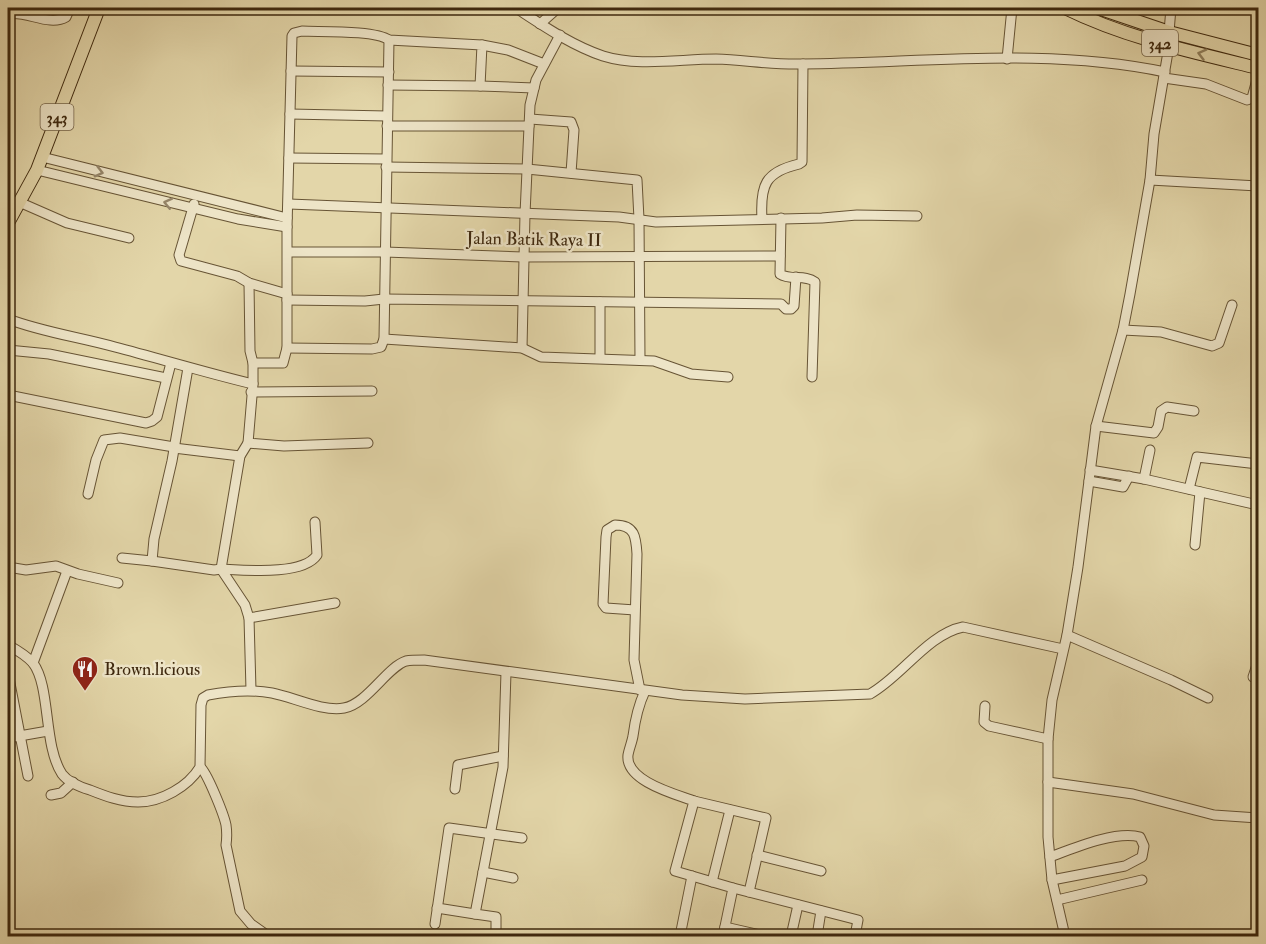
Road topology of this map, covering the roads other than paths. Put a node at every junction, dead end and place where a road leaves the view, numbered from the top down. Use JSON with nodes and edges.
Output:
{"nodes":[{"id":1,"x":70,"y":8,"type":"edge"},
{"id":2,"x":99,"y":8,"type":"edge"},
{"id":3,"x":511,"y":8,"type":"edge"},
{"id":4,"x":558,"y":8,"type":"edge"},
{"id":5,"x":1012,"y":8,"type":"edge"},
{"id":6,"x":1065,"y":8,"type":"edge"},
{"id":7,"x":1098,"y":8,"type":"edge"},
{"id":8,"x":1171,"y":8,"type":"edge"},
{"id":9,"x":8,"y":14,"type":"edge"},
{"id":10,"x":1129,"y":19,"type":"junction"},
{"id":11,"x":540,"y":24,"type":"junction"},
{"id":12,"x":1169,"y":32,"type":"junction"},
{"id":13,"x":1126,"y":33,"type":"junction"},
{"id":14,"x":560,"y":35,"type":"junction"},
{"id":15,"x":389,"y":40,"type":"junction"},
{"id":16,"x":482,"y":45,"type":"junction"},
{"id":17,"x":1169,"y":46,"type":"junction"},
{"id":18,"x":1229,"y":46,"type":"junction"},
{"id":19,"x":1258,"y":55,"type":"edge"},
{"id":20,"x":1007,"y":59,"type":"junction"},
{"id":21,"x":1227,"y":61,"type":"junction"},
{"id":22,"x":544,"y":64,"type":"junction"},
{"id":23,"x":803,"y":64,"type":"junction"},
{"id":24,"x":1258,"y":68,"type":"edge"},
{"id":25,"x":291,"y":70,"type":"junction"},
{"id":26,"x":389,"y":72,"type":"junction"},
{"id":27,"x":1164,"y":75,"type":"junction"},
{"id":28,"x":1258,"y":76,"type":"edge"},
{"id":29,"x":388,"y":85,"type":"junction"},
{"id":30,"x":480,"y":86,"type":"junction"},
{"id":31,"x":534,"y":88,"type":"junction"},
{"id":32,"x":290,"y":114,"type":"junction"},
{"id":33,"x":387,"y":121,"type":"junction"},
{"id":34,"x":529,"y":122,"type":"junction"},
{"id":35,"x":42,"y":157,"type":"junction"},
{"id":36,"x":289,"y":158,"type":"junction"},
{"id":37,"x":386,"y":163,"type":"junction"},
{"id":38,"x":527,"y":169,"type":"junction"},
{"id":39,"x":37,"y":170,"type":"junction"},
{"id":40,"x":571,"y":173,"type":"junction"},
{"id":41,"x":1150,"y":180,"type":"junction"},
{"id":42,"x":137,"y":181,"type":"junction"},
{"id":43,"x":1258,"y":186,"type":"edge"},
{"id":44,"x":133,"y":194,"type":"junction"},
{"id":45,"x":196,"y":196,"type":"junction"},
{"id":46,"x":19,"y":202,"type":"junction"},
{"id":47,"x":289,"y":204,"type":"junction"},
{"id":48,"x":242,"y":207,"type":"junction"},
{"id":49,"x":192,"y":208,"type":"junction"},
{"id":50,"x":387,"y":209,"type":"junction"},
{"id":51,"x":525,"y":214,"type":"junction"},
{"id":52,"x":917,"y":216,"type":"dead end"},
{"id":53,"x":781,"y":218,"type":"junction"},
{"id":54,"x":238,"y":219,"type":"junction"},
{"id":55,"x":639,"y":219,"type":"junction"},
{"id":56,"x":762,"y":219,"type":"junction"},
{"id":57,"x":8,"y":223,"type":"edge"},
{"id":58,"x":287,"y":223,"type":"junction"},
{"id":59,"x":129,"y":238,"type":"dead end"},
{"id":60,"x":288,"y":252,"type":"junction"},
{"id":61,"x":385,"y":252,"type":"junction"},
{"id":62,"x":638,"y":256,"type":"junction"},
{"id":63,"x":780,"y":256,"type":"junction"},
{"id":64,"x":524,"y":257,"type":"junction"},
{"id":65,"x":796,"y":278,"type":"junction"},
{"id":66,"x":249,"y":283,"type":"junction"},
{"id":67,"x":287,"y":297,"type":"junction"},
{"id":68,"x":384,"y":298,"type":"junction"},
{"id":69,"x":522,"y":301,"type":"junction"},
{"id":70,"x":600,"y":302,"type":"junction"},
{"id":71,"x":640,"y":302,"type":"junction"},
{"id":72,"x":1232,"y":305,"type":"dead end"},
{"id":73,"x":8,"y":319,"type":"edge"},
{"id":74,"x":1123,"y":330,"type":"junction"},
{"id":75,"x":384,"y":339,"type":"junction"},
{"id":76,"x":287,"y":348,"type":"junction"},
{"id":77,"x":522,"y":348,"type":"junction"},
{"id":78,"x":8,"y":350,"type":"edge"},
{"id":79,"x":600,"y":358,"type":"junction"},
{"id":80,"x":640,"y":360,"type":"junction"},
{"id":81,"x":171,"y":363,"type":"junction"},
{"id":82,"x":253,"y":363,"type":"junction"},
{"id":83,"x":188,"y":368,"type":"junction"},
{"id":84,"x":728,"y":376,"type":"dead end"},
{"id":85,"x":812,"y":377,"type":"dead end"},
{"id":86,"x":166,"y":378,"type":"junction"},
{"id":87,"x":252,"y":388,"type":"junction"},
{"id":88,"x":372,"y":391,"type":"dead end"},
{"id":89,"x":8,"y":395,"type":"edge"},
{"id":90,"x":1194,"y":411,"type":"dead end"},
{"id":91,"x":1096,"y":426,"type":"junction"},
{"id":92,"x":248,"y":443,"type":"junction"},
{"id":93,"x":368,"y":443,"type":"dead end"},
{"id":94,"x":174,"y":447,"type":"junction"},
{"id":95,"x":1150,"y":450,"type":"dead end"},
{"id":96,"x":240,"y":456,"type":"junction"},
{"id":97,"x":1258,"y":464,"type":"edge"},
{"id":98,"x":1090,"y":470,"type":"junction"},
{"id":99,"x":1129,"y":476,"type":"junction"},
{"id":100,"x":1144,"y":479,"type":"junction"},
{"id":101,"x":1089,"y":480,"type":"junction"},
{"id":102,"x":1189,"y":489,"type":"junction"},
{"id":103,"x":1200,"y":492,"type":"junction"},
{"id":104,"x":88,"y":494,"type":"dead end"},
{"id":105,"x":1258,"y":505,"type":"edge"},
{"id":106,"x":1258,"y":521,"type":"edge"},
{"id":107,"x":315,"y":522,"type":"dead end"},
{"id":108,"x":1258,"y":530,"type":"edge"},
{"id":109,"x":1195,"y":545,"type":"dead end"},
{"id":110,"x":122,"y":558,"type":"dead end"},
{"id":111,"x":152,"y":561,"type":"junction"},
{"id":112,"x":8,"y":567,"type":"edge"},
{"id":113,"x":220,"y":569,"type":"junction"},
{"id":114,"x":67,"y":571,"type":"junction"},
{"id":115,"x":118,"y":583,"type":"dead end"},
{"id":116,"x":335,"y":603,"type":"dead end"},
{"id":117,"x":635,"y":610,"type":"junction"},
{"id":118,"x":249,"y":618,"type":"junction"},
{"id":119,"x":1067,"y":635,"type":"junction"},
{"id":120,"x":8,"y":645,"type":"edge"},
{"id":121,"x":1063,"y":649,"type":"junction"},
{"id":122,"x":1258,"y":662,"type":"edge"},
{"id":123,"x":33,"y":663,"type":"junction"},
{"id":124,"x":506,"y":672,"type":"junction"},
{"id":125,"x":8,"y":673,"type":"edge"},
{"id":126,"x":1253,"y":677,"type":"dead end"},
{"id":127,"x":251,"y":690,"type":"junction"},
{"id":128,"x":643,"y":690,"type":"junction"},
{"id":129,"x":1208,"y":698,"type":"dead end"},
{"id":130,"x":986,"y":706,"type":"dead end"},
{"id":131,"x":48,"y":731,"type":"junction"},
{"id":132,"x":21,"y":735,"type":"junction"},
{"id":133,"x":8,"y":738,"type":"edge"},
{"id":134,"x":1048,"y":739,"type":"junction"},
{"id":135,"x":503,"y":756,"type":"junction"},
{"id":136,"x":200,"y":767,"type":"junction"},
{"id":137,"x":28,"y":776,"type":"dead end"},
{"id":138,"x":73,"y":782,"type":"junction"},
{"id":139,"x":1048,"y":782,"type":"junction"},
{"id":140,"x":455,"y":789,"type":"dead end"},
{"id":141,"x":51,"y":795,"type":"dead end"},
{"id":142,"x":694,"y":801,"type":"junction"},
{"id":143,"x":730,"y":810,"type":"junction"},
{"id":144,"x":1258,"y":818,"type":"edge"},
{"id":145,"x":490,"y":834,"type":"junction"},
{"id":146,"x":522,"y":838,"type":"dead end"},
{"id":147,"x":758,"y":855,"type":"junction"},
{"id":148,"x":1050,"y":857,"type":"junction"},
{"id":149,"x":821,"y":871,"type":"dead end"},
{"id":150,"x":483,"y":872,"type":"junction"},
{"id":151,"x":692,"y":876,"type":"junction"},
{"id":152,"x":513,"y":878,"type":"dead end"},
{"id":153,"x":1052,"y":880,"type":"junction"},
{"id":154,"x":1142,"y":880,"type":"dead end"},
{"id":155,"x":712,"y":882,"type":"junction"},
{"id":156,"x":733,"y":888,"type":"junction"},
{"id":157,"x":749,"y":892,"type":"junction"},
{"id":158,"x":1057,"y":900,"type":"junction"},
{"id":159,"x":798,"y":905,"type":"junction"},
{"id":160,"x":437,"y":908,"type":"junction"},
{"id":161,"x":821,"y":911,"type":"junction"},
{"id":162,"x":475,"y":914,"type":"junction"},
{"id":163,"x":435,"y":924,"type":"dead end"},
{"id":164,"x":724,"y":932,"type":"edge"},
{"id":165,"x":268,"y":936,"type":"edge"},
{"id":166,"x":496,"y":936,"type":"edge"},
{"id":167,"x":680,"y":936,"type":"edge"},
{"id":168,"x":765,"y":936,"type":"edge"},
{"id":169,"x":791,"y":936,"type":"edge"},
{"id":170,"x":817,"y":936,"type":"edge"},
{"id":171,"x":855,"y":936,"type":"edge"},
{"id":172,"x":1065,"y":936,"type":"edge"}],
"edges":[{"from":1,"to":9,"type":"street"},
{"from":2,"to":35,"type":"main road","number":"343"},
{"from":3,"to":11,"type":"street"},
{"from":4,"to":11,"type":"street"},
{"from":5,"to":20,"type":"street"},
{"from":6,"to":13,"type":"main road","number":"342"},
{"from":7,"to":10,"type":"main road","number":"342"},
{"from":8,"to":12,"type":"street"},
{"from":10,"to":12,"type":"main road","number":"342"},
{"from":10,"to":13,"type":"main road"},
{"from":11,"to":14,"type":"street"},
{"from":12,"to":18,"type":"main road","number":"342"},
{"from":13,"to":17,"type":"main road","number":"342"},
{"from":14,"to":22,"type":"street"},
{"from":14,"to":23,"type":"street"},
{"from":15,"to":16,"type":"street"},
{"from":15,"to":25,"type":"street"},
{"from":15,"to":26,"type":"street"},
{"from":16,"to":22,"type":"street"},
{"from":16,"to":30,"type":"street"},
{"from":21,"to":17,"type":"main road","number":"342","one_way":true},
{"from":17,"to":27,"type":"street"},
{"from":18,"to":19,"type":"main road","number":"342"},
{"from":18,"to":21,"type":"main road"},
{"from":20,"to":23,"type":"street"},
{"from":20,"to":27,"type":"street"},
{"from":21,"to":24,"type":"main road","number":"342"},
{"from":22,"to":31,"type":"street"},
{"from":23,"to":56,"type":"street"},
{"from":25,"to":26,"type":"street"},
{"from":25,"to":32,"type":"street"},
{"from":26,"to":29,"type":"street"},
{"from":27,"to":28,"type":"street"},
{"from":27,"to":41,"type":"street"},
{"from":29,"to":30,"type":"street"},
{"from":29,"to":33,"type":"street"},
{"from":30,"to":31,"type":"street"},
{"from":31,"to":34,"type":"street"},
{"from":32,"to":33,"type":"street"},
{"from":32,"to":36,"type":"street"},
{"from":33,"to":34,"type":"street"},
{"from":33,"to":37,"type":"street"},
{"from":34,"to":38,"type":"street"},
{"from":34,"to":40,"type":"street"},
{"from":35,"to":39,"type":"main road","number":"343"},
{"from":35,"to":42,"type":"street","one_way":true},
{"from":36,"to":37,"type":"street"},
{"from":36,"to":47,"type":"street"},
{"from":37,"to":38,"type":"street"},
{"from":37,"to":50,"type":"street"},
{"from":38,"to":40,"type":"street"},
{"from":38,"to":51,"type":"street"},
{"from":39,"to":44,"type":"street"},
{"from":39,"to":46,"type":"main road","number":"343"},
{"from":40,"to":55,"type":"street"},
{"from":41,"to":43,"type":"street"},
{"from":41,"to":74,"type":"street"},
{"from":42,"to":44,"type":"street"},
{"from":42,"to":45,"type":"street"},
{"from":49,"to":44,"type":"street","one_way":true},
{"from":45,"to":48,"type":"street"},
{"from":45,"to":49,"type":"street"},
{"from":46,"to":57,"type":"main road","number":"343"},
{"from":46,"to":59,"type":"street"},
{"from":47,"to":50,"type":"street"},
{"from":47,"to":58,"type":"street"},
{"from":48,"to":54,"type":"street"},
{"from":48,"to":58,"type":"street"},
{"from":49,"to":54,"type":"street"},
{"from":49,"to":66,"type":"street"},
{"from":50,"to":51,"type":"street"},
{"from":50,"to":61,"type":"street"},
{"from":51,"to":55,"type":"street"},
{"from":51,"to":64,"type":"street"},
{"from":52,"to":53,"type":"street"},
{"from":53,"to":56,"type":"street"},
{"from":53,"to":63,"type":"street"},
{"from":54,"to":58,"type":"street"},
{"from":55,"to":56,"type":"street"},
{"from":55,"to":62,"type":"street"},
{"from":58,"to":60,"type":"street"},
{"from":60,"to":61,"type":"street","name":"Jalan Batik Raya II"},
{"from":60,"to":67,"type":"street"},
{"from":61,"to":64,"type":"street","name":"Jalan Batik Raya II"},
{"from":61,"to":68,"type":"street"},
{"from":62,"to":63,"type":"street","name":"Jalan Batik Raya II"},
{"from":62,"to":64,"type":"street","name":"Jalan Batik Raya II"},
{"from":62,"to":71,"type":"street"},
{"from":63,"to":65,"type":"street"},
{"from":64,"to":69,"type":"street"},
{"from":65,"to":71,"type":"street"},
{"from":65,"to":85,"type":"street"},
{"from":66,"to":67,"type":"street"},
{"from":66,"to":82,"type":"street"},
{"from":67,"to":68,"type":"street"},
{"from":67,"to":76,"type":"street"},
{"from":68,"to":69,"type":"street"},
{"from":68,"to":75,"type":"street"},
{"from":69,"to":70,"type":"street"},
{"from":69,"to":77,"type":"street"},
{"from":70,"to":71,"type":"street"},
{"from":70,"to":79,"type":"street"},
{"from":71,"to":80,"type":"street"},
{"from":72,"to":74,"type":"street"},
{"from":73,"to":81,"type":"street"},
{"from":74,"to":91,"type":"street"},
{"from":75,"to":76,"type":"street"},
{"from":75,"to":77,"type":"street"},
{"from":76,"to":82,"type":"street"},
{"from":77,"to":79,"type":"street"},
{"from":78,"to":86,"type":"street"},
{"from":79,"to":80,"type":"street"},
{"from":80,"to":84,"type":"street"},
{"from":81,"to":83,"type":"street"},
{"from":81,"to":86,"type":"street"},
{"from":82,"to":87,"type":"street"},
{"from":83,"to":87,"type":"street"},
{"from":83,"to":94,"type":"street"},
{"from":86,"to":89,"type":"street"},
{"from":87,"to":88,"type":"street"},
{"from":87,"to":92,"type":"street"},
{"from":90,"to":91,"type":"street"},
{"from":91,"to":98,"type":"street"},
{"from":92,"to":93,"type":"street"},
{"from":92,"to":96,"type":"street"},
{"from":94,"to":96,"type":"street"},
{"from":94,"to":104,"type":"street"},
{"from":94,"to":111,"type":"street"},
{"from":95,"to":100,"type":"street"},
{"from":96,"to":113,"type":"street"},
{"from":97,"to":102,"type":"street"},
{"from":98,"to":99,"type":"street"},
{"from":98,"to":101,"type":"street"},
{"from":99,"to":100,"type":"street"},
{"from":99,"to":101,"type":"street"},
{"from":100,"to":102,"type":"street"},
{"from":101,"to":119,"type":"street"},
{"from":102,"to":103,"type":"street"},
{"from":103,"to":105,"type":"street"},
{"from":103,"to":109,"type":"street"},
{"from":106,"to":108,"type":"street"},
{"from":107,"to":113,"type":"street"},
{"from":110,"to":111,"type":"street"},
{"from":111,"to":113,"type":"street"},
{"from":112,"to":114,"type":"street"},
{"from":113,"to":118,"type":"street"},
{"from":114,"to":115,"type":"street"},
{"from":114,"to":123,"type":"street"},
{"from":116,"to":118,"type":"street"},
{"from":117,"to":117,"type":"street"},
{"from":117,"to":128,"type":"street"},
{"from":118,"to":127,"type":"street"},
{"from":119,"to":121,"type":"street"},
{"from":119,"to":129,"type":"street"},
{"from":120,"to":123,"type":"street"},
{"from":121,"to":128,"type":"street"},
{"from":121,"to":134,"type":"street"},
{"from":122,"to":126,"type":"street"},
{"from":123,"to":131,"type":"street"},
{"from":124,"to":127,"type":"street"},
{"from":124,"to":128,"type":"street"},
{"from":124,"to":135,"type":"street"},
{"from":125,"to":132,"type":"street"},
{"from":127,"to":136,"type":"street"},
{"from":128,"to":142,"type":"street"},
{"from":130,"to":134,"type":"street"},
{"from":131,"to":132,"type":"street"},
{"from":131,"to":138,"type":"street"},
{"from":132,"to":133,"type":"street"},
{"from":132,"to":137,"type":"street"},
{"from":134,"to":139,"type":"street"},
{"from":135,"to":140,"type":"street"},
{"from":135,"to":145,"type":"street"},
{"from":136,"to":138,"type":"street"},
{"from":136,"to":165,"type":"street"},
{"from":138,"to":141,"type":"street"},
{"from":139,"to":144,"type":"street"},
{"from":139,"to":148,"type":"street"},
{"from":142,"to":143,"type":"street"},
{"from":142,"to":151,"type":"street"},
{"from":143,"to":147,"type":"street"},
{"from":143,"to":155,"type":"street"},
{"from":145,"to":146,"type":"street"},
{"from":145,"to":150,"type":"street"},
{"from":145,"to":160,"type":"street"},
{"from":147,"to":149,"type":"street"},
{"from":147,"to":157,"type":"street"},
{"from":148,"to":153,"type":"street"},
{"from":148,"to":153,"type":"street"},
{"from":150,"to":152,"type":"street"},
{"from":150,"to":162,"type":"street"},
{"from":151,"to":155,"type":"street"},
{"from":151,"to":167,"type":"street"},
{"from":153,"to":158,"type":"street"},
{"from":154,"to":158,"type":"street"},
{"from":155,"to":156,"type":"street"},
{"from":156,"to":157,"type":"street"},
{"from":156,"to":164,"type":"street"},
{"from":157,"to":159,"type":"street"},
{"from":158,"to":172,"type":"street"},
{"from":159,"to":161,"type":"street"},
{"from":159,"to":169,"type":"street"},
{"from":160,"to":162,"type":"street"},
{"from":160,"to":163,"type":"street"},
{"from":161,"to":170,"type":"street"},
{"from":161,"to":171,"type":"street"},
{"from":162,"to":166,"type":"street"},
{"from":164,"to":168,"type":"street"}]}
